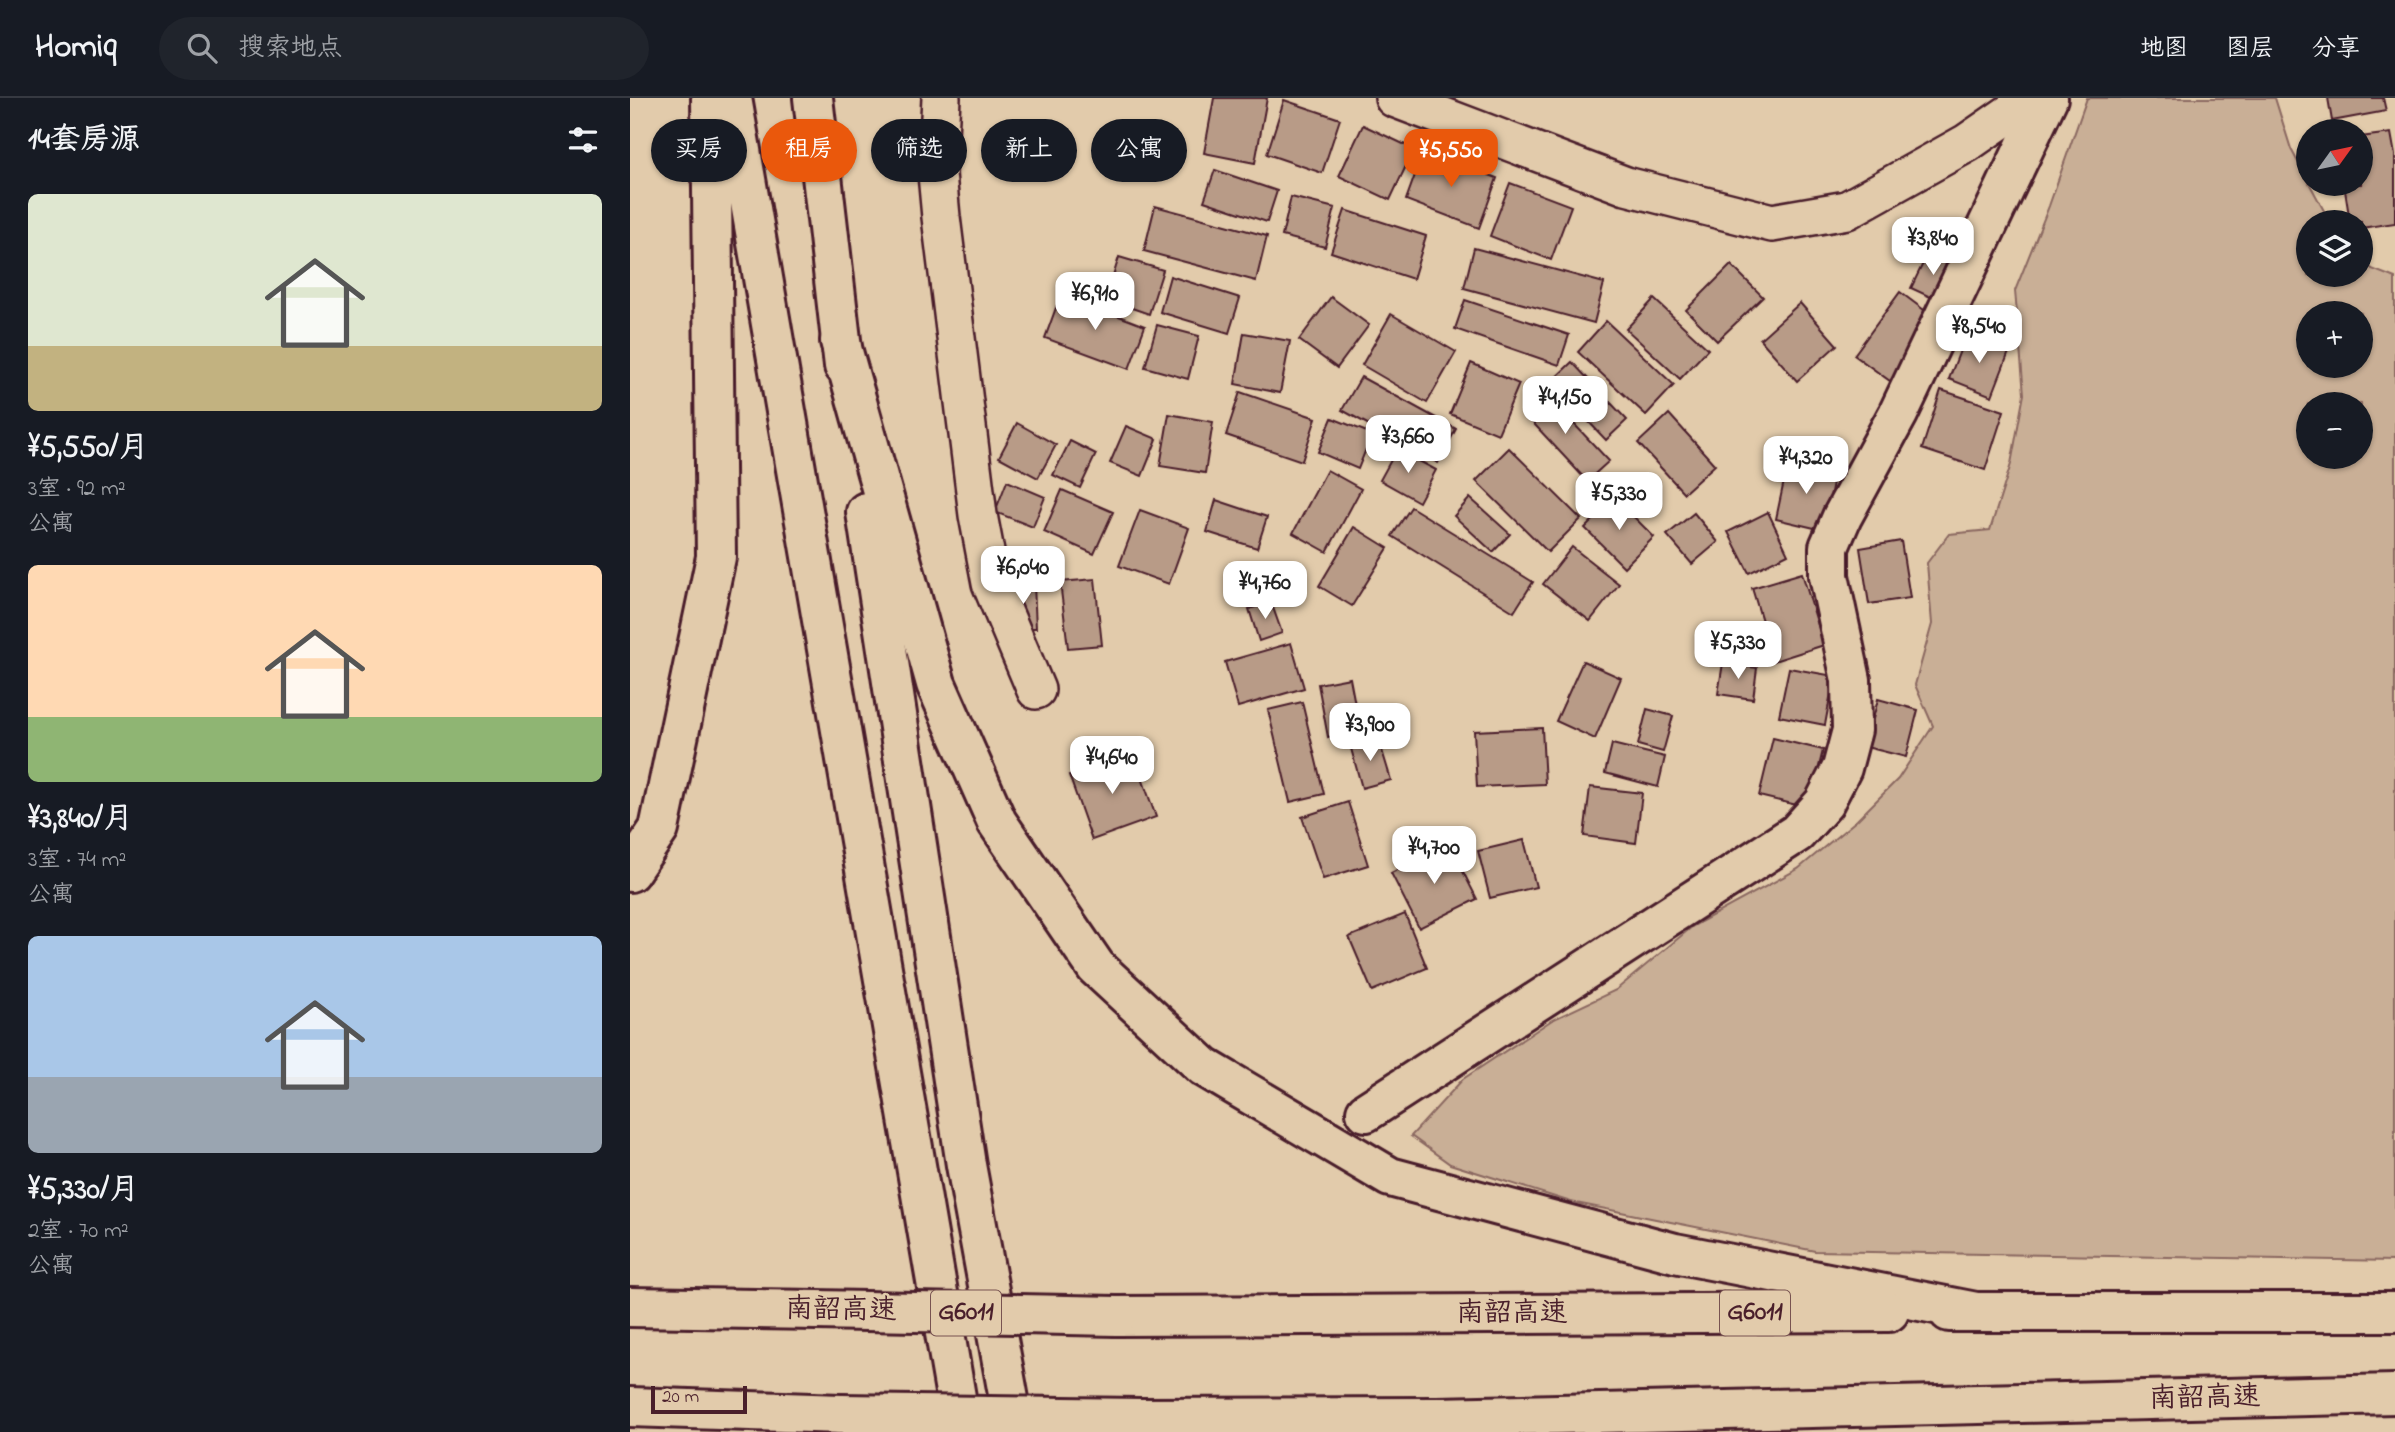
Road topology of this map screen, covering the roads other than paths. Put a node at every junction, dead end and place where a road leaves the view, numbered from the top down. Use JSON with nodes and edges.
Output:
{"nodes":[{"id":1,"x":710,"y":98,"type":"edge"},
{"id":2,"x":733,"y":98,"type":"edge"},
{"id":3,"x":813,"y":98,"type":"edge"},
{"id":4,"x":941,"y":98,"type":"edge"},
{"id":5,"x":1395,"y":98,"type":"edge"},
{"id":6,"x":2032,"y":98,"type":"edge"},
{"id":7,"x":2048,"y":98,"type":"edge"},
{"id":8,"x":840,"y":341,"type":"junction"},
{"id":9,"x":1036,"y":690,"type":"dead end"},
{"id":10,"x":630,"y":872,"type":"edge"},
{"id":11,"x":1366,"y":1112,"type":"dead end"},
{"id":12,"x":630,"y":1307,"type":"edge"},
{"id":13,"x":1976,"y":1312,"type":"junction"},
{"id":14,"x":2395,"y":1312,"type":"edge"},
{"id":15,"x":2395,"y":1394,"type":"edge"},
{"id":16,"x":630,"y":1407,"type":"edge"},
{"id":17,"x":1454,"y":1425,"type":"edge"},
{"id":18,"x":962,"y":1432,"type":"edge"},
{"id":19,"x":1016,"y":1432,"type":"edge"}],
"edges":[{"from":1,"to":10,"type":"main road"},
{"from":2,"to":18,"type":"main road"},
{"from":3,"to":8,"type":"main road"},
{"from":4,"to":9,"type":"street"},
{"from":5,"to":6,"type":"street"},
{"from":7,"to":11,"type":"main road"},
{"from":8,"to":13,"type":"main road"},
{"from":8,"to":19,"type":"main road"},
{"from":12,"to":13,"type":"main road","name":"南韶高速","number":"G6011","bridge":true},
{"from":13,"to":14,"type":"main road","name":"南韶高速","number":"G6011"},
{"from":15,"to":17,"type":"main road","name":"南韶高速"},
{"from":16,"to":17,"type":"main road","name":"南韶高速","bridge":true}]}
